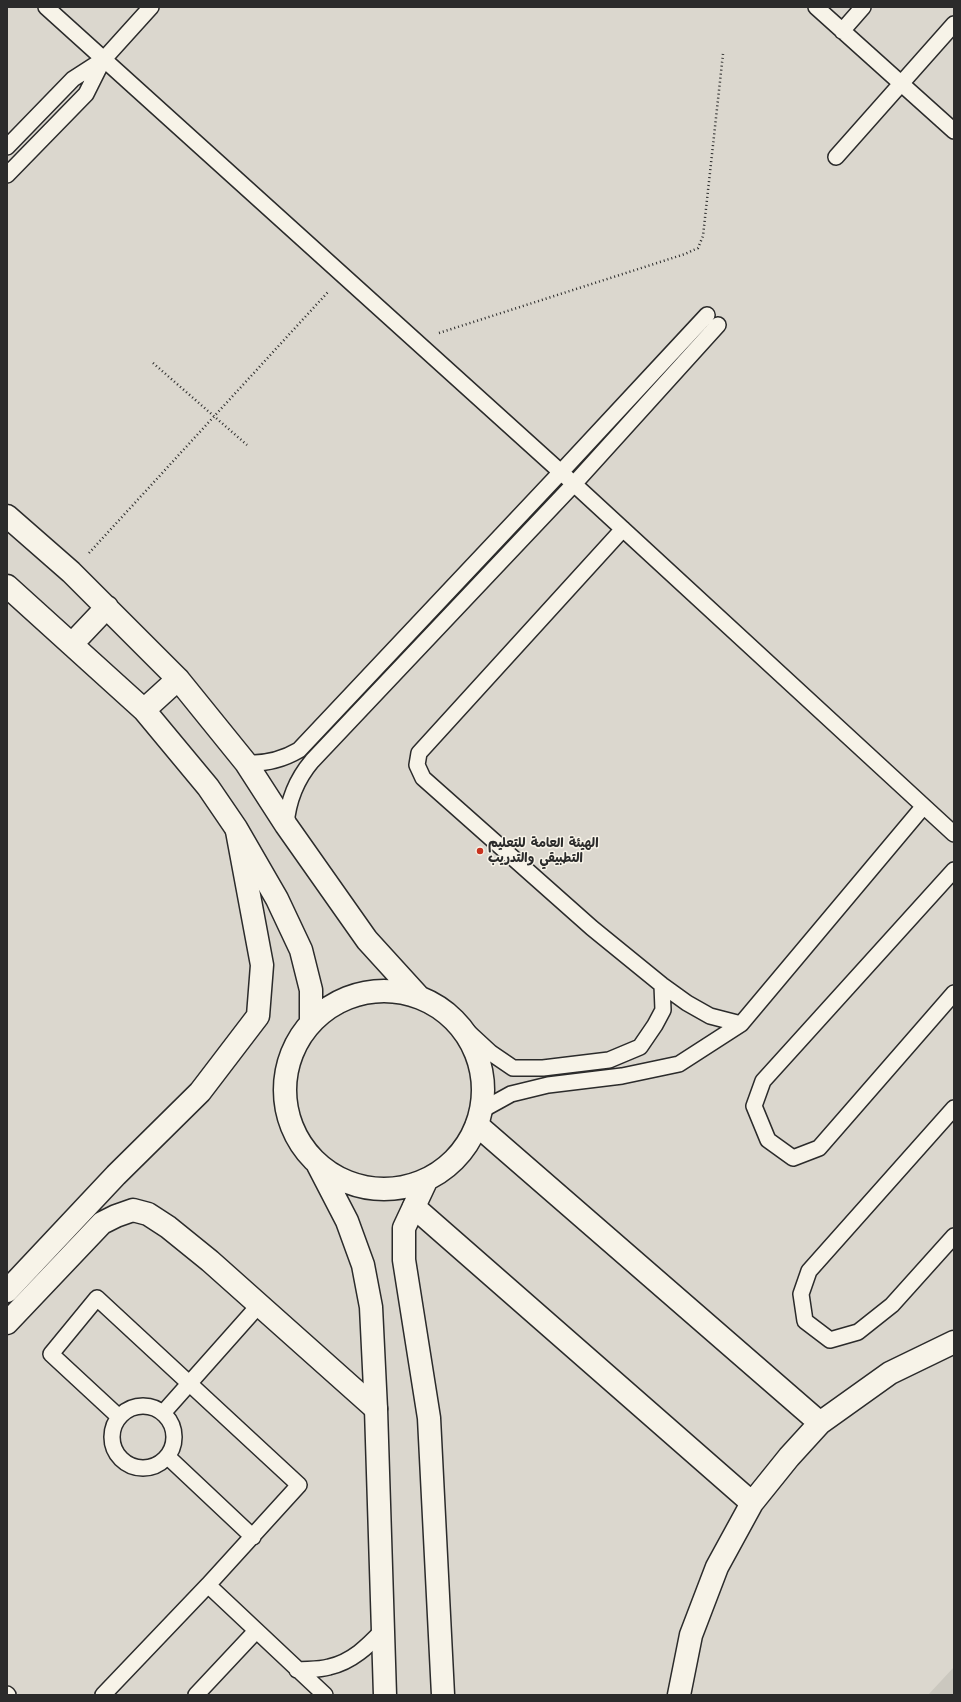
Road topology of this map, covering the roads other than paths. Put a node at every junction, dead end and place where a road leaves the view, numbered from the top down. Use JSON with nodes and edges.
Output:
{"nodes":[{"id":1,"x":46,"y":7,"type":"edge"},
{"id":2,"x":151,"y":7,"type":"edge"},
{"id":3,"x":816,"y":7,"type":"edge"},
{"id":4,"x":863,"y":7,"type":"edge"},
{"id":5,"x":954,"y":24,"type":"edge"},
{"id":6,"x":842,"y":31,"type":"junction"},
{"id":7,"x":104,"y":59,"type":"junction"},
{"id":8,"x":901,"y":84,"type":"junction"},
{"id":9,"x":954,"y":131,"type":"edge"},
{"id":10,"x":7,"y":147,"type":"edge"},
{"id":11,"x":836,"y":157,"type":"dead end"},
{"id":12,"x":7,"y":175,"type":"edge"},
{"id":13,"x":707,"y":315,"type":"dead end"},
{"id":14,"x":718,"y":325,"type":"dead end"},
{"id":15,"x":561,"y":472,"type":"junction"},
{"id":16,"x":574,"y":484,"type":"junction"},
{"id":17,"x":7,"y":516,"type":"edge"},
{"id":18,"x":623,"y":529,"type":"junction"},
{"id":19,"x":7,"y":586,"type":"edge"},
{"id":20,"x":107,"y":607,"type":"junction"},
{"id":21,"x":72,"y":644,"type":"junction"},
{"id":22,"x":178,"y":679,"type":"junction"},
{"id":23,"x":144,"y":710,"type":"junction"},
{"id":24,"x":246,"y":764,"type":"junction"},
{"id":25,"x":923,"y":807,"type":"junction"},
{"id":26,"x":286,"y":825,"type":"junction"},
{"id":27,"x":236,"y":828,"type":"junction"},
{"id":28,"x":954,"y":834,"type":"edge"},
{"id":29,"x":954,"y":870,"type":"edge"},
{"id":30,"x":662,"y":985,"type":"junction"},
{"id":31,"x":954,"y":993,"type":"edge"},
{"id":32,"x":418,"y":996,"type":"junction"},
{"id":33,"x":452,"y":1017,"type":"junction"},
{"id":34,"x":310,"y":1023,"type":"junction"},
{"id":35,"x":741,"y":1024,"type":"junction"},
{"id":36,"x":954,"y":1108,"type":"edge"},
{"id":37,"x":480,"y":1117,"type":"junction"},
{"id":38,"x":317,"y":1164,"type":"junction"},
{"id":39,"x":426,"y":1181,"type":"junction"},
{"id":40,"x":414,"y":1207,"type":"junction"},
{"id":41,"x":954,"y":1236,"type":"edge"},
{"id":42,"x":7,"y":1291,"type":"edge"},
{"id":43,"x":259,"y":1305,"type":"junction"},
{"id":44,"x":7,"y":1323,"type":"edge"},
{"id":45,"x":954,"y":1342,"type":"edge"},
{"id":46,"x":190,"y":1383,"type":"junction"},
{"id":47,"x":376,"y":1409,"type":"junction"},
{"id":48,"x":163,"y":1413,"type":"junction"},
{"id":49,"x":119,"y":1418,"type":"junction"},
{"id":50,"x":820,"y":1423,"type":"junction"},
{"id":51,"x":168,"y":1457,"type":"junction"},
{"id":52,"x":752,"y":1503,"type":"junction"},
{"id":53,"x":253,"y":1536,"type":"junction"},
{"id":54,"x":208,"y":1585,"type":"junction"},
{"id":55,"x":256,"y":1630,"type":"junction"},
{"id":56,"x":383,"y":1630,"type":"junction"},
{"id":57,"x":297,"y":1670,"type":"junction"},
{"id":58,"x":103,"y":1695,"type":"edge"},
{"id":59,"x":196,"y":1695,"type":"edge"},
{"id":60,"x":326,"y":1695,"type":"edge"},
{"id":61,"x":385,"y":1695,"type":"edge"},
{"id":62,"x":443,"y":1695,"type":"edge"},
{"id":63,"x":679,"y":1695,"type":"edge"}],
"edges":[{"from":1,"to":7,"type":"lane"},
{"from":2,"to":7,"type":"lane"},
{"from":3,"to":6,"type":"lane"},
{"from":4,"to":6,"type":"lane"},
{"from":5,"to":8,"type":"lane"},
{"from":6,"to":8,"type":"lane"},
{"from":7,"to":10,"type":"lane"},
{"from":7,"to":12,"type":"lane"},
{"from":7,"to":15,"type":"lane"},
{"from":8,"to":9,"type":"lane"},
{"from":8,"to":11,"type":"lane"},
{"from":13,"to":15,"type":"lane"},
{"from":14,"to":16,"type":"lane"},
{"from":15,"to":16,"type":"lane"},
{"from":15,"to":24,"type":"lane"},
{"from":16,"to":18,"type":"lane"},
{"from":16,"to":26,"type":"lane"},
{"from":17,"to":20,"type":"street"},
{"from":18,"to":25,"type":"lane"},
{"from":18,"to":30,"type":"lane"},
{"from":19,"to":21,"type":"street"},
{"from":20,"to":21,"type":"street"},
{"from":20,"to":22,"type":"street"},
{"from":21,"to":23,"type":"street"},
{"from":22,"to":23,"type":"street"},
{"from":22,"to":24,"type":"street"},
{"from":23,"to":27,"type":"street"},
{"from":24,"to":26,"type":"street"},
{"from":25,"to":28,"type":"lane"},
{"from":25,"to":35,"type":"lane"},
{"from":26,"to":32,"type":"street"},
{"from":27,"to":34,"type":"street"},
{"from":27,"to":42,"type":"street"},
{"from":29,"to":31,"type":"lane"},
{"from":30,"to":33,"type":"lane"},
{"from":30,"to":35,"type":"lane"},
{"from":32,"to":33,"type":"street"},
{"from":32,"to":34,"type":"street"},
{"from":33,"to":37,"type":"street"},
{"from":34,"to":38,"type":"street"},
{"from":35,"to":37,"type":"lane"},
{"from":36,"to":41,"type":"lane"},
{"from":37,"to":39,"type":"street"},
{"from":37,"to":50,"type":"street"},
{"from":38,"to":39,"type":"street"},
{"from":38,"to":47,"type":"street"},
{"from":39,"to":40,"type":"street"},
{"from":40,"to":52,"type":"street"},
{"from":40,"to":62,"type":"street"},
{"from":43,"to":44,"type":"street"},
{"from":43,"to":46,"type":"lane"},
{"from":43,"to":47,"type":"street"},
{"from":45,"to":50,"type":"street"},
{"from":46,"to":48,"type":"lane"},
{"from":46,"to":49,"type":"lane"},
{"from":46,"to":53,"type":"lane"},
{"from":47,"to":56,"type":"street"},
{"from":48,"to":49,"type":"lane"},
{"from":48,"to":51,"type":"lane"},
{"from":49,"to":51,"type":"lane"},
{"from":50,"to":52,"type":"street"},
{"from":51,"to":53,"type":"lane"},
{"from":52,"to":63,"type":"street"},
{"from":53,"to":54,"type":"lane"},
{"from":54,"to":55,"type":"lane"},
{"from":54,"to":58,"type":"lane"},
{"from":55,"to":57,"type":"lane"},
{"from":55,"to":59,"type":"lane"},
{"from":56,"to":57,"type":"lane"},
{"from":56,"to":61,"type":"street"},
{"from":57,"to":60,"type":"lane"}]}
